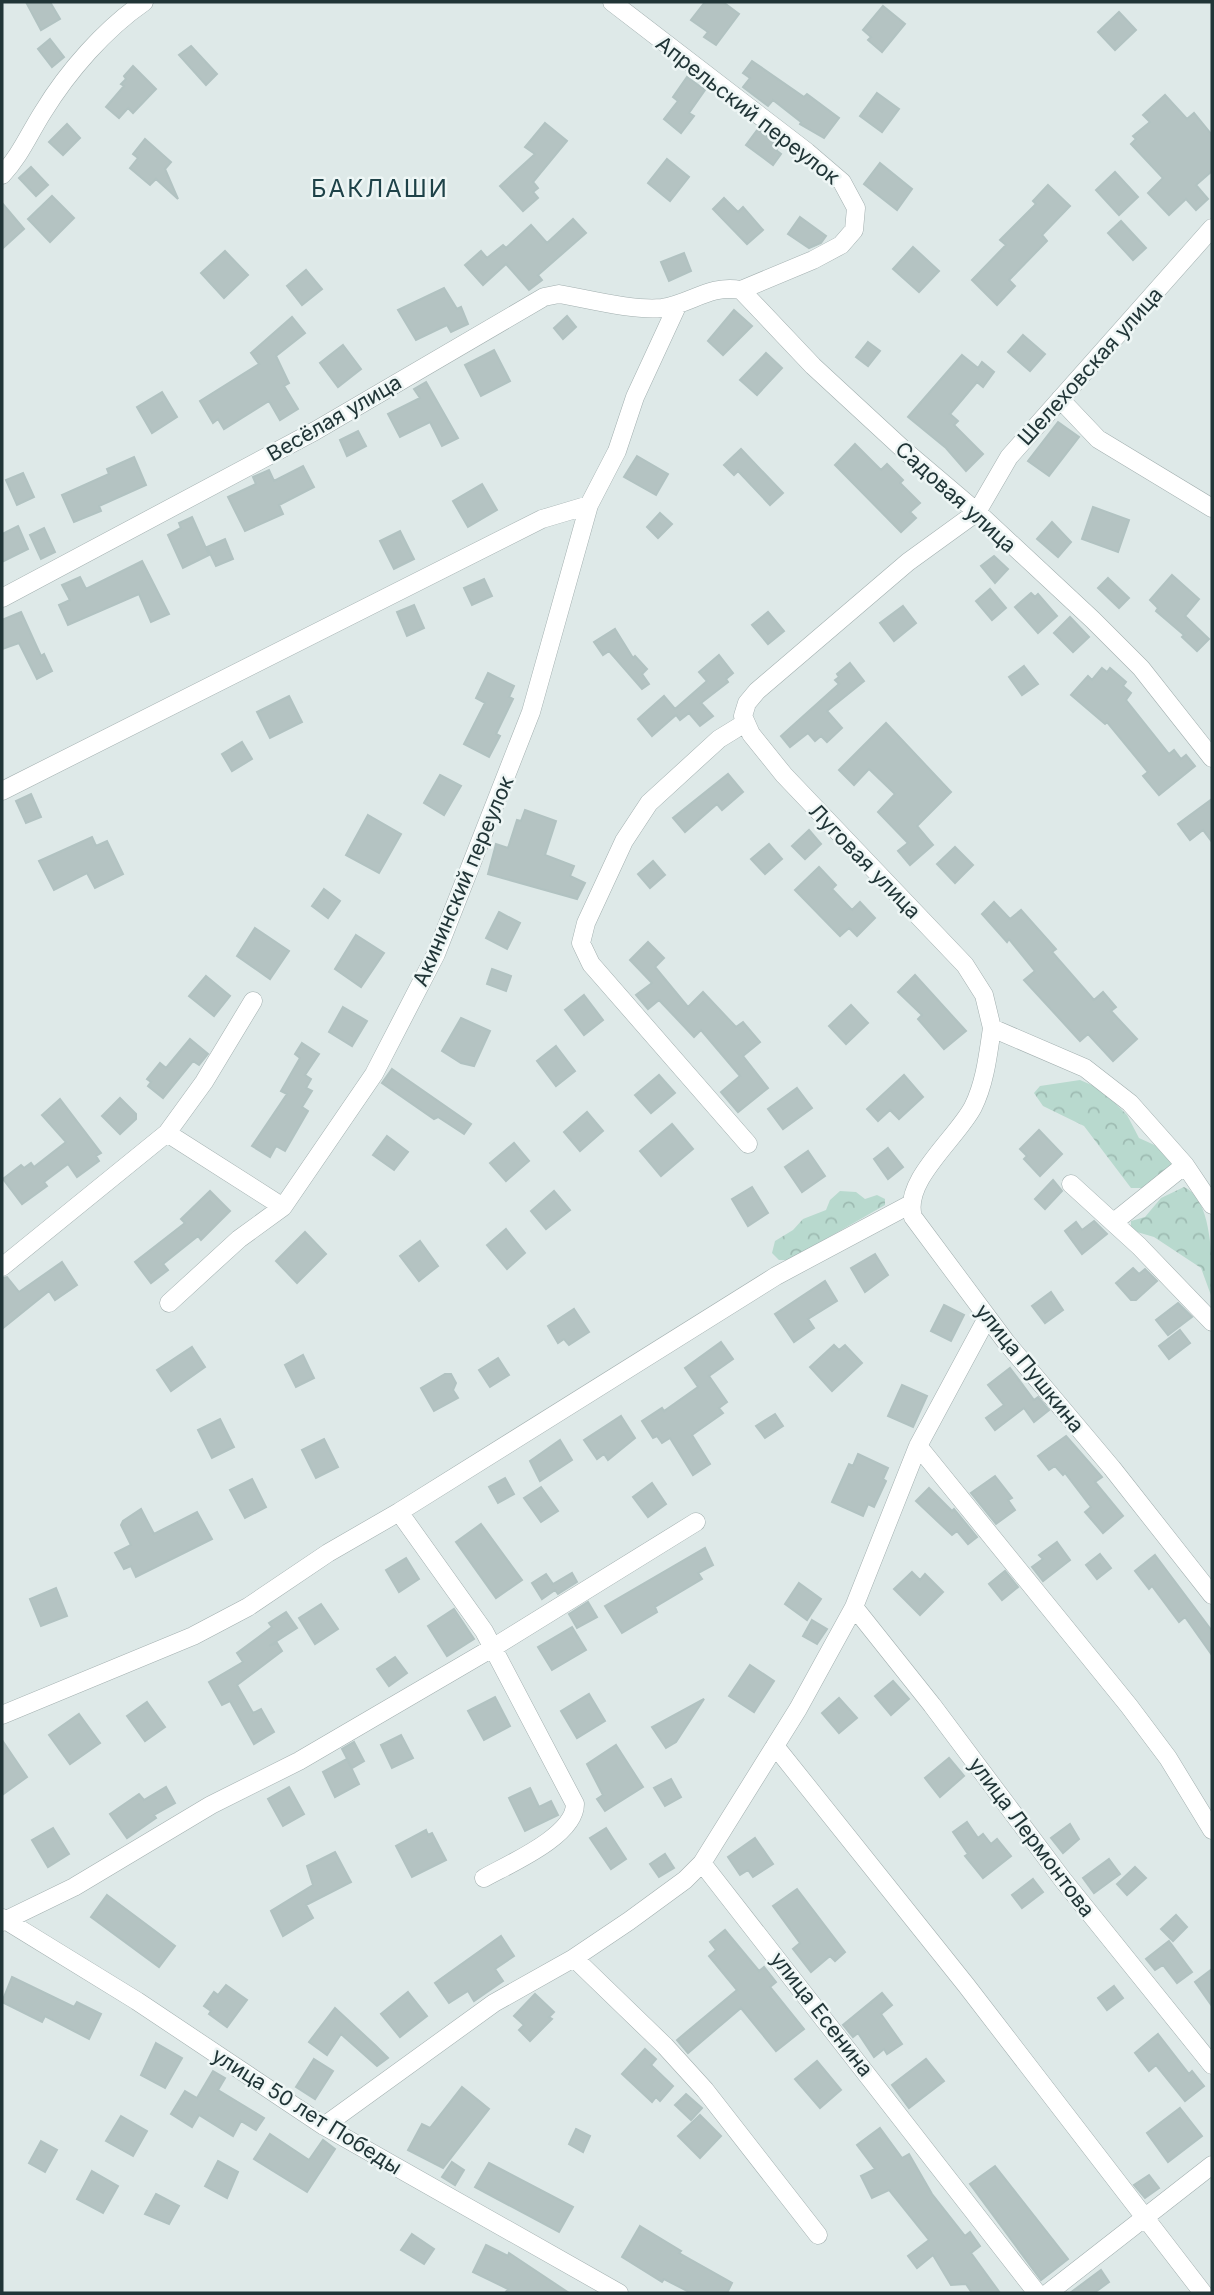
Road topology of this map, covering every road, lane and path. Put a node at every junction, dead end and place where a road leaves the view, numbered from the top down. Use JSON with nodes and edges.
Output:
{"nodes":[{"id":1,"x":144,"y":2,"type":"edge"},
{"id":2,"x":612,"y":2,"type":"edge"},
{"id":3,"x":2,"y":175,"type":"edge"},
{"id":4,"x":1212,"y":228,"type":"edge"},
{"id":5,"x":741,"y":290,"type":"junction"},
{"id":6,"x":678,"y":304,"type":"junction"},
{"id":7,"x":1060,"y":399,"type":"junction"},
{"id":8,"x":589,"y":505,"type":"junction"},
{"id":9,"x":1212,"y":508,"type":"edge"},
{"id":10,"x":978,"y":512,"type":"junction"},
{"id":11,"x":2,"y":598,"type":"edge"},
{"id":12,"x":745,"y":723,"type":"junction"},
{"id":13,"x":1212,"y":758,"type":"edge"},
{"id":14,"x":2,"y":791,"type":"edge"},
{"id":15,"x":253,"y":1001,"type":"dead end"},
{"id":16,"x":992,"y":1028,"type":"junction"},
{"id":17,"x":167,"y":1133,"type":"junction"},
{"id":18,"x":748,"y":1144,"type":"dead end"},
{"id":19,"x":1185,"y":1166,"type":"junction"},
{"id":20,"x":1071,"y":1184,"type":"dead end"},
{"id":21,"x":909,"y":1205,"type":"junction"},
{"id":22,"x":1212,"y":1205,"type":"edge"},
{"id":23,"x":283,"y":1207,"type":"junction"},
{"id":24,"x":1114,"y":1222,"type":"junction"},
{"id":25,"x":2,"y":1267,"type":"edge"},
{"id":26,"x":169,"y":1303,"type":"dead end"},
{"id":27,"x":987,"y":1318,"type":"junction"},
{"id":28,"x":1212,"y":1322,"type":"edge"},
{"id":29,"x":918,"y":1446,"type":"junction"},
{"id":30,"x":399,"y":1512,"type":"junction"},
{"id":31,"x":696,"y":1522,"type":"dead end"},
{"id":32,"x":1212,"y":1595,"type":"edge"},
{"id":33,"x":854,"y":1607,"type":"junction"},
{"id":34,"x":494,"y":1647,"type":"junction"},
{"id":35,"x":2,"y":1715,"type":"edge"},
{"id":36,"x":775,"y":1746,"type":"junction"},
{"id":37,"x":1212,"y":1830,"type":"edge"},
{"id":38,"x":702,"y":1863,"type":"junction"},
{"id":39,"x":484,"y":1878,"type":"dead end"},
{"id":40,"x":3,"y":1920,"type":"edge"},
{"id":41,"x":574,"y":1958,"type":"junction"},
{"id":42,"x":1212,"y":2065,"type":"edge"},
{"id":43,"x":324,"y":2126,"type":"junction"},
{"id":44,"x":1212,"y":2165,"type":"edge"},
{"id":45,"x":1144,"y":2218,"type":"junction"},
{"id":46,"x":818,"y":2235,"type":"dead end"},
{"id":47,"x":613,"y":2292,"type":"edge"},
{"id":48,"x":1037,"y":2293,"type":"edge"},
{"id":49,"x":1048,"y":2293,"type":"edge"},
{"id":50,"x":1203,"y":2293,"type":"edge"}],
"edges":[{"from":1,"to":3,"type":"street"},
{"from":2,"to":5,"type":"street","name":"Апрельский переулок"},
{"from":4,"to":7,"type":"street","name":"Шелеховская улица"},
{"from":5,"to":6,"type":"street"},
{"from":5,"to":10,"type":"street","name":"Садовая улица"},
{"from":6,"to":8,"type":"street","name":"Акининский переулок"},
{"from":6,"to":11,"type":"street","name":"Весёлая улица"},
{"from":7,"to":9,"type":"street"},
{"from":7,"to":10,"type":"street","name":"Шелеховская улица"},
{"from":8,"to":14,"type":"street"},
{"from":8,"to":23,"type":"street","name":"Акининский переулок"},
{"from":10,"to":12,"type":"street"},
{"from":10,"to":13,"type":"street","name":"Садовая улица"},
{"from":12,"to":16,"type":"street","name":"Луговая улица"},
{"from":12,"to":18,"type":"street"},
{"from":15,"to":17,"type":"street"},
{"from":16,"to":19,"type":"street"},
{"from":16,"to":21,"type":"street"},
{"from":17,"to":23,"type":"street"},
{"from":17,"to":25,"type":"street"},
{"from":19,"to":22,"type":"street"},
{"from":19,"to":24,"type":"street"},
{"from":20,"to":24,"type":"street"},
{"from":21,"to":27,"type":"street","name":"улица Пушкина"},
{"from":21,"to":30,"type":"street"},
{"from":23,"to":26,"type":"street","name":"Акининский переулок"},
{"from":24,"to":28,"type":"street"},
{"from":27,"to":29,"type":"street"},
{"from":27,"to":32,"type":"street","name":"улица Пушкина"},
{"from":29,"to":33,"type":"street"},
{"from":29,"to":37,"type":"street"},
{"from":30,"to":34,"type":"street"},
{"from":30,"to":35,"type":"street"},
{"from":31,"to":34,"type":"street"},
{"from":33,"to":36,"type":"street"},
{"from":33,"to":42,"type":"street","name":"улица Лермонтова"},
{"from":34,"to":39,"type":"street"},
{"from":34,"to":40,"type":"street"},
{"from":36,"to":38,"type":"street"},
{"from":36,"to":45,"type":"street"},
{"from":38,"to":41,"type":"street"},
{"from":38,"to":48,"type":"street","name":"улица Есенина"},
{"from":40,"to":43,"type":"street","name":"улица 50 лет Победы"},
{"from":41,"to":43,"type":"street"},
{"from":41,"to":46,"type":"street"},
{"from":43,"to":47,"type":"street","name":"улица 50 лет Победы"},
{"from":44,"to":45,"type":"street"},
{"from":45,"to":49,"type":"street"},
{"from":45,"to":50,"type":"street"}]}
